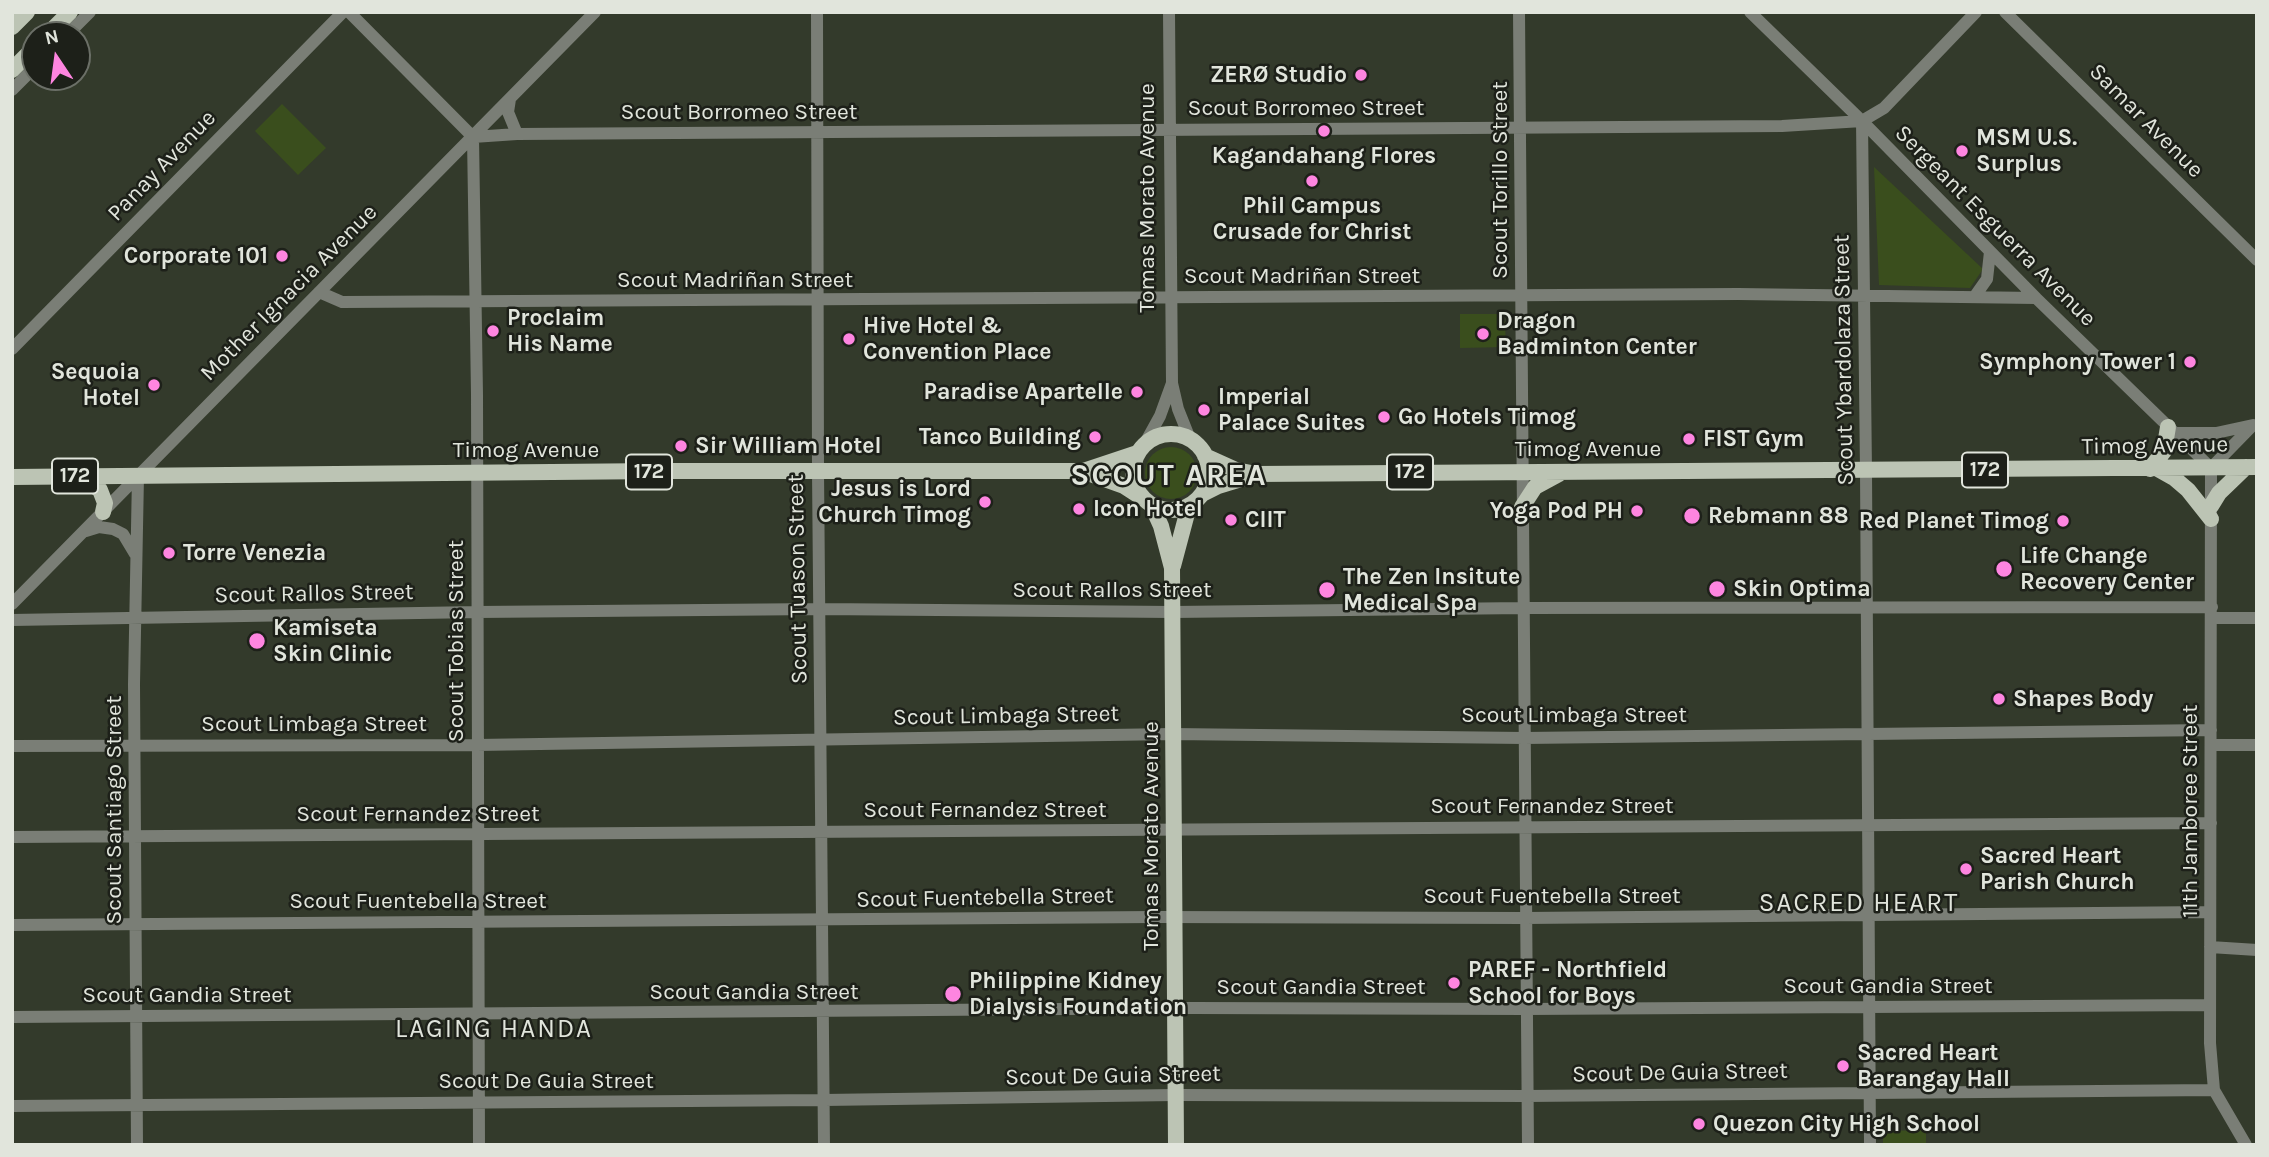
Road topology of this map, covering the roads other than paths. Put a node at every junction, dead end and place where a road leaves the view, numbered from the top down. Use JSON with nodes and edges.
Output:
{"nodes":[{"id":1,"x":27,"y":12,"type":"edge"},
{"id":2,"x":342,"y":12,"type":"edge"},
{"id":3,"x":349,"y":12,"type":"edge"},
{"id":4,"x":596,"y":12,"type":"edge"},
{"id":5,"x":817,"y":12,"type":"edge"},
{"id":6,"x":1169,"y":12,"type":"edge"},
{"id":7,"x":1519,"y":12,"type":"edge"},
{"id":8,"x":1750,"y":12,"type":"edge"},
{"id":9,"x":1976,"y":12,"type":"edge"},
{"id":10,"x":2005,"y":12,"type":"edge"},
{"id":11,"x":12,"y":27,"type":"edge"},
{"id":12,"x":510,"y":99,"type":"junction"},
{"id":13,"x":1862,"y":121,"type":"junction"},
{"id":14,"x":1521,"y":128,"type":"junction"},
{"id":15,"x":1170,"y":129,"type":"junction"},
{"id":16,"x":818,"y":132,"type":"junction"},
{"id":17,"x":517,"y":134,"type":"junction"},
{"id":18,"x":473,"y":137,"type":"junction"},
{"id":19,"x":1990,"y":252,"type":"junction"},
{"id":20,"x":2257,"y":260,"type":"edge"},
{"id":21,"x":319,"y":292,"type":"junction"},
{"id":22,"x":1521,"y":295,"type":"junction"},
{"id":23,"x":1864,"y":296,"type":"junction"},
{"id":24,"x":1975,"y":296,"type":"junction"},
{"id":25,"x":1171,"y":298,"type":"junction"},
{"id":26,"x":2036,"y":298,"type":"junction"},
{"id":27,"x":818,"y":300,"type":"junction"},
{"id":28,"x":475,"y":302,"type":"junction"},
{"id":29,"x":12,"y":349,"type":"edge"},
{"id":30,"x":1172,"y":383,"type":"junction"},
{"id":31,"x":2255,"y":423,"type":"edge"},
{"id":32,"x":2171,"y":430,"type":"junction"},
{"id":33,"x":1190,"y":439,"type":"junction"},
{"id":34,"x":1141,"y":449,"type":"junction"},
{"id":35,"x":1205,"y":456,"type":"junction"},
{"id":36,"x":2251,"y":467,"type":"edge"},
{"id":37,"x":2211,"y":468,"type":"junction"},
{"id":38,"x":2153,"y":469,"type":"junction"},
{"id":39,"x":818,"y":471,"type":"junction"},
{"id":40,"x":1082,"y":471,"type":"junction"},
{"id":41,"x":1565,"y":471,"type":"junction"},
{"id":42,"x":1866,"y":471,"type":"junction"},
{"id":43,"x":1522,"y":472,"type":"junction"},
{"id":44,"x":476,"y":473,"type":"junction"},
{"id":45,"x":1256,"y":474,"type":"junction"},
{"id":46,"x":79,"y":475,"type":"junction"},
{"id":47,"x":138,"y":476,"type":"junction"},
{"id":48,"x":12,"y":477,"type":"edge"},
{"id":49,"x":1202,"y":494,"type":"junction"},
{"id":50,"x":1147,"y":501,"type":"junction"},
{"id":51,"x":1189,"y":506,"type":"junction"},
{"id":52,"x":1522,"y":508,"type":"junction"},
{"id":53,"x":103,"y":512,"type":"junction"},
{"id":54,"x":2211,"y":512,"type":"junction"},
{"id":55,"x":84,"y":532,"type":"junction"},
{"id":56,"x":136,"y":554,"type":"junction"},
{"id":57,"x":1172,"y":568,"type":"junction"},
{"id":58,"x":12,"y":604,"type":"edge"},
{"id":59,"x":1867,"y":607,"type":"junction"},
{"id":60,"x":1524,"y":608,"type":"junction"},
{"id":61,"x":820,"y":609,"type":"junction"},
{"id":62,"x":477,"y":612,"type":"junction"},
{"id":63,"x":1172,"y":612,"type":"junction"},
{"id":64,"x":2212,"y":612,"type":"junction"},
{"id":65,"x":135,"y":618,"type":"junction"},
{"id":66,"x":2257,"y":618,"type":"edge"},
{"id":67,"x":12,"y":620,"type":"edge"},
{"id":68,"x":2211,"y":730,"type":"junction"},
{"id":69,"x":1868,"y":733,"type":"junction"},
{"id":70,"x":1172,"y":734,"type":"junction"},
{"id":71,"x":1524,"y":738,"type":"junction"},
{"id":72,"x":821,"y":740,"type":"junction"},
{"id":73,"x":135,"y":745,"type":"junction"},
{"id":74,"x":477,"y":745,"type":"junction"},
{"id":75,"x":2211,"y":745,"type":"junction"},
{"id":76,"x":2257,"y":745,"type":"edge"},
{"id":77,"x":12,"y":746,"type":"edge"},
{"id":78,"x":2211,"y":823,"type":"junction"},
{"id":79,"x":1868,"y":826,"type":"junction"},
{"id":80,"x":1526,"y":827,"type":"junction"},
{"id":81,"x":1174,"y":829,"type":"junction"},
{"id":82,"x":822,"y":832,"type":"junction"},
{"id":83,"x":478,"y":834,"type":"junction"},
{"id":84,"x":135,"y":836,"type":"junction"},
{"id":85,"x":12,"y":837,"type":"edge"},
{"id":86,"x":2210,"y":912,"type":"junction"},
{"id":87,"x":1868,"y":916,"type":"junction"},
{"id":88,"x":1174,"y":917,"type":"junction"},
{"id":89,"x":1525,"y":918,"type":"junction"},
{"id":90,"x":823,"y":920,"type":"junction"},
{"id":91,"x":480,"y":922,"type":"junction"},
{"id":92,"x":12,"y":925,"type":"edge"},
{"id":93,"x":136,"y":925,"type":"junction"},
{"id":94,"x":2210,"y":947,"type":"junction"},
{"id":95,"x":2257,"y":950,"type":"edge"},
{"id":96,"x":2210,"y":1005,"type":"junction"},
{"id":97,"x":1870,"y":1007,"type":"junction"},
{"id":98,"x":1174,"y":1008,"type":"junction"},
{"id":99,"x":1526,"y":1009,"type":"junction"},
{"id":100,"x":823,"y":1012,"type":"junction"},
{"id":101,"x":478,"y":1014,"type":"junction"},
{"id":102,"x":136,"y":1016,"type":"junction"},
{"id":103,"x":12,"y":1017,"type":"edge"},
{"id":104,"x":2214,"y":1090,"type":"junction"},
{"id":105,"x":1870,"y":1092,"type":"junction"},
{"id":106,"x":1175,"y":1095,"type":"junction"},
{"id":107,"x":1527,"y":1096,"type":"junction"},
{"id":108,"x":824,"y":1100,"type":"junction"},
{"id":109,"x":479,"y":1102,"type":"junction"},
{"id":110,"x":137,"y":1106,"type":"junction"},
{"id":111,"x":12,"y":1107,"type":"edge"},
{"id":112,"x":137,"y":1145,"type":"edge"},
{"id":113,"x":479,"y":1145,"type":"edge"},
{"id":114,"x":824,"y":1145,"type":"edge"},
{"id":115,"x":1176,"y":1145,"type":"edge"},
{"id":116,"x":1528,"y":1145,"type":"edge"},
{"id":117,"x":1870,"y":1145,"type":"edge"},
{"id":118,"x":2246,"y":1145,"type":"edge"}],
"edges":[{"from":1,"to":11,"type":"main road"},
{"from":2,"to":29,"type":"street","name":"Panay Avenue"},
{"from":3,"to":18,"type":"street"},
{"from":4,"to":12,"type":"street","name":"Mother Ignacia Avenue"},
{"from":5,"to":16,"type":"street","name":"Scout Tuason Street"},
{"from":6,"to":15,"type":"street","name":"Tomas Morato Avenue"},
{"from":7,"to":14,"type":"street","name":"Scout Torillo Street"},
{"from":8,"to":13,"type":"street","name":"Sergeant Esguerra Avenue"},
{"from":9,"to":13,"type":"street"},
{"from":10,"to":20,"type":"street","name":"Samar Avenue"},
{"from":12,"to":17,"type":"street"},
{"from":12,"to":18,"type":"street","name":"Mother Ignacia Avenue"},
{"from":13,"to":14,"type":"street","name":"Scout Borromeo Street"},
{"from":13,"to":19,"type":"street","name":"Sergeant Esguerra Avenue"},
{"from":13,"to":23,"type":"street","name":"Scout Ybardolaza Street"},
{"from":14,"to":15,"type":"street","name":"Scout Borromeo Street"},
{"from":14,"to":22,"type":"street","name":"Scout Torillo Street"},
{"from":15,"to":16,"type":"street","name":"Scout Borromeo Street"},
{"from":15,"to":25,"type":"street","name":"Tomas Morato Avenue"},
{"from":16,"to":17,"type":"street","name":"Scout Borromeo Street"},
{"from":16,"to":27,"type":"street","name":"Scout Tuason Street"},
{"from":17,"to":18,"type":"street","name":"Scout Borromeo Street"},
{"from":18,"to":21,"type":"street","name":"Mother Ignacia Avenue"},
{"from":18,"to":28,"type":"street","name":"Scout Tobias Street"},
{"from":19,"to":24,"type":"street"},
{"from":19,"to":26,"type":"street","name":"Sergeant Esguerra Avenue"},
{"from":21,"to":28,"type":"street","name":"Scout Madriñan Street"},
{"from":21,"to":47,"type":"street","name":"Mother Ignacia Avenue"},
{"from":22,"to":23,"type":"street","name":"Scout Madriñan Street"},
{"from":22,"to":25,"type":"street","name":"Scout Madriñan Street"},
{"from":22,"to":43,"type":"street","name":"Scout Torillo Street"},
{"from":23,"to":24,"type":"street","name":"Scout Madriñan Street"},
{"from":23,"to":42,"type":"street","name":"Scout Ybardolaza Street"},
{"from":24,"to":26,"type":"street","name":"Scout Madriñan Street"},
{"from":25,"to":27,"type":"street","name":"Scout Madriñan Street"},
{"from":25,"to":30,"type":"street","name":"Tomas Morato Avenue"},
{"from":26,"to":32,"type":"street","name":"Sergeant Esguerra Avenue"},
{"from":27,"to":28,"type":"street","name":"Scout Madriñan Street"},
{"from":27,"to":39,"type":"street","name":"Scout Tuason Street"},
{"from":28,"to":44,"type":"street","name":"Scout Tobias Street"},
{"from":30,"to":33,"type":"street","name":"Tomas Morato Avenue"},
{"from":30,"to":34,"type":"street","name":"Tomas Morato Avenue"},
{"from":31,"to":32,"type":"street"},
{"from":31,"to":37,"type":"street"},
{"from":32,"to":37,"type":"street","name":"Sergeant Esguerra Avenue"},
{"from":32,"to":38,"type":"main road"},
{"from":33,"to":34,"type":"main road","number":"172"},
{"from":33,"to":35,"type":"main road","number":"172"},
{"from":34,"to":40,"type":"main road","name":"Timog Avenue","number":"172"},
{"from":34,"to":50,"type":"main road"},
{"from":35,"to":45,"type":"main road","name":"Timog Avenue","number":"172"},
{"from":35,"to":49,"type":"main road"},
{"from":36,"to":37,"type":"main road","name":"Timog Avenue","number":"172"},
{"from":36,"to":54,"type":"main road"},
{"from":37,"to":38,"type":"main road","name":"Timog Avenue","number":"172"},
{"from":37,"to":54,"type":"street","name":"11th Jamboree Street"},
{"from":38,"to":42,"type":"main road","name":"Timog Avenue","number":"172"},
{"from":38,"to":54,"type":"main road"},
{"from":39,"to":40,"type":"main road","name":"Timog Avenue","number":"172"},
{"from":39,"to":44,"type":"main road","name":"Timog Avenue","number":"172"},
{"from":39,"to":61,"type":"street","name":"Scout Tuason Street"},
{"from":40,"to":50,"type":"main road","name":"Timog Avenue","number":"172"},
{"from":41,"to":42,"type":"main road","name":"Timog Avenue","number":"172"},
{"from":41,"to":43,"type":"main road","name":"Timog Avenue","number":"172"},
{"from":41,"to":52,"type":"main road"},
{"from":42,"to":59,"type":"street","name":"Scout Ybardolaza Street"},
{"from":43,"to":45,"type":"main road","name":"Timog Avenue","number":"172"},
{"from":43,"to":52,"type":"street","name":"Scout Torillo Street"},
{"from":44,"to":47,"type":"main road","name":"Timog Avenue","number":"172"},
{"from":44,"to":62,"type":"street","name":"Scout Tobias Street"},
{"from":45,"to":49,"type":"main road","name":"Timog Avenue","number":"172"},
{"from":46,"to":47,"type":"main road","name":"Timog Avenue","number":"172"},
{"from":46,"to":48,"type":"main road","name":"Timog Avenue","number":"172"},
{"from":46,"to":53,"type":"main road"},
{"from":47,"to":53,"type":"street","name":"Mother Ignacia Avenue"},
{"from":47,"to":56,"type":"street","name":"Scout Santiago Street"},
{"from":49,"to":51,"type":"main road","number":"172"},
{"from":50,"to":51,"type":"main road","number":"172"},
{"from":50,"to":57,"type":"main road","name":"Tomas Morato Avenue"},
{"from":51,"to":57,"type":"main road","name":"Tomas Morato Avenue"},
{"from":52,"to":60,"type":"street","name":"Scout Torillo Street"},
{"from":53,"to":55,"type":"street","name":"Mother Ignacia Avenue"},
{"from":54,"to":64,"type":"street","name":"11th Jamboree Street"},
{"from":55,"to":56,"type":"street"},
{"from":55,"to":58,"type":"street","name":"Mother Ignacia Avenue"},
{"from":56,"to":65,"type":"street","name":"Scout Santiago Street"},
{"from":57,"to":63,"type":"main road","name":"Tomas Morato Avenue"},
{"from":59,"to":60,"type":"street","name":"Scout Rallos Street"},
{"from":59,"to":64,"type":"street","name":"Scout Rallos Street"},
{"from":59,"to":69,"type":"street","name":"Scout Ybardolaza Street"},
{"from":60,"to":63,"type":"street","name":"Scout Rallos Street"},
{"from":60,"to":71,"type":"street","name":"Scout Torillo Street"},
{"from":61,"to":62,"type":"street","name":"Scout Rallos Street"},
{"from":61,"to":63,"type":"street","name":"Scout Rallos Street"},
{"from":61,"to":72,"type":"street","name":"Scout Tuason Street"},
{"from":62,"to":65,"type":"street","name":"Scout Rallos Street"},
{"from":62,"to":74,"type":"street","name":"Scout Tobias Street"},
{"from":63,"to":70,"type":"main road","name":"Tomas Morato Avenue"},
{"from":64,"to":66,"type":"street","name":"Scout Rallos Street"},
{"from":64,"to":68,"type":"street","name":"11th Jamboree Street"},
{"from":65,"to":67,"type":"street","name":"Scout Rallos Street"},
{"from":65,"to":73,"type":"street","name":"Scout Santiago Street"},
{"from":68,"to":69,"type":"street","name":"Scout Limbaga Street"},
{"from":68,"to":75,"type":"street","name":"11th Jamboree Street"},
{"from":69,"to":71,"type":"street","name":"Scout Limbaga Street"},
{"from":69,"to":79,"type":"street","name":"Scout Ybardolaza Street"},
{"from":70,"to":71,"type":"street","name":"Scout Limbaga Street"},
{"from":70,"to":72,"type":"street","name":"Scout Limbaga Street"},
{"from":70,"to":81,"type":"main road","name":"Tomas Morato Avenue"},
{"from":71,"to":80,"type":"street","name":"Scout Torillo Street"},
{"from":72,"to":74,"type":"street","name":"Scout Limbaga Street"},
{"from":72,"to":82,"type":"street","name":"Scout Tuason Street"},
{"from":73,"to":74,"type":"street","name":"Scout Limbaga Street"},
{"from":73,"to":77,"type":"street","name":"Scout Limbaga Street"},
{"from":73,"to":84,"type":"street","name":"Scout Santiago Street"},
{"from":74,"to":83,"type":"street","name":"Scout Tobias Street"},
{"from":75,"to":76,"type":"street"},
{"from":75,"to":78,"type":"street","name":"11th Jamboree Street"},
{"from":78,"to":79,"type":"street","name":"Scout Fernandez Street"},
{"from":78,"to":86,"type":"street","name":"11th Jamboree Street"},
{"from":79,"to":80,"type":"street","name":"Scout Fernandez Street"},
{"from":79,"to":87,"type":"street","name":"Scout Ybardolaza Street"},
{"from":80,"to":81,"type":"street","name":"Scout Fernandez Street"},
{"from":80,"to":89,"type":"street","name":"Scout Torillo Street"},
{"from":81,"to":82,"type":"street","name":"Scout Fernandez Street"},
{"from":81,"to":88,"type":"main road","name":"Tomas Morato Avenue"},
{"from":82,"to":83,"type":"street","name":"Scout Fernandez Street"},
{"from":82,"to":90,"type":"street","name":"Scout Tuason Street"},
{"from":83,"to":84,"type":"street","name":"Scout Fernandez Street"},
{"from":83,"to":91,"type":"street","name":"Scout Tobias Street"},
{"from":84,"to":85,"type":"street","name":"Scout Fernandez Street"},
{"from":84,"to":93,"type":"street","name":"Scout Santiago Street"},
{"from":86,"to":87,"type":"street","name":"Scout Fuentebella Street"},
{"from":86,"to":94,"type":"street","name":"11th Jamboree Street"},
{"from":87,"to":89,"type":"street","name":"Scout Fuentebella Street"},
{"from":87,"to":97,"type":"street","name":"Scout Ybardolaza Street"},
{"from":88,"to":89,"type":"street","name":"Scout Fuentebella Street"},
{"from":88,"to":90,"type":"street","name":"Scout Fuentebella Street"},
{"from":88,"to":98,"type":"main road","name":"Tomas Morato Avenue"},
{"from":89,"to":99,"type":"street","name":"Scout Torillo Street"},
{"from":90,"to":91,"type":"street","name":"Scout Fuentebella Street"},
{"from":90,"to":100,"type":"street","name":"Scout Tuason Street"},
{"from":91,"to":93,"type":"street","name":"Scout Fuentebella Street"},
{"from":91,"to":101,"type":"street","name":"Scout Tobias Street"},
{"from":92,"to":93,"type":"street","name":"Scout Fuentebella Street"},
{"from":93,"to":102,"type":"street","name":"Scout Santiago Street"},
{"from":94,"to":95,"type":"street"},
{"from":94,"to":96,"type":"street","name":"11th Jamboree Street"},
{"from":96,"to":97,"type":"street","name":"Scout Gandia Street"},
{"from":96,"to":104,"type":"street","name":"11th Jamboree Street"},
{"from":97,"to":99,"type":"street","name":"Scout Gandia Street"},
{"from":97,"to":105,"type":"street","name":"Scout Ybardolaza Street"},
{"from":98,"to":99,"type":"street","name":"Scout Gandia Street"},
{"from":98,"to":100,"type":"street","name":"Scout Gandia Street"},
{"from":98,"to":106,"type":"main road","name":"Tomas Morato Avenue"},
{"from":99,"to":107,"type":"street","name":"Scout Torillo Street"},
{"from":100,"to":101,"type":"street","name":"Scout Gandia Street"},
{"from":100,"to":108,"type":"street","name":"Scout Tuason Street"},
{"from":101,"to":102,"type":"street","name":"Scout Gandia Street"},
{"from":101,"to":109,"type":"street","name":"Scout Tobias Street"},
{"from":102,"to":103,"type":"street","name":"Scout Gandia Street"},
{"from":102,"to":110,"type":"street","name":"Scout Santiago Street"},
{"from":104,"to":105,"type":"street","name":"Scout De Guia Street"},
{"from":104,"to":118,"type":"street","name":"11th Jamboree Street"},
{"from":105,"to":107,"type":"street","name":"Scout De Guia Street"},
{"from":105,"to":117,"type":"street","name":"Scout Ybardolaza Street"},
{"from":106,"to":107,"type":"street","name":"Scout De Guia Street"},
{"from":106,"to":108,"type":"street","name":"Scout De Guia Street"},
{"from":106,"to":115,"type":"main road","name":"Tomas Morato Avenue"},
{"from":107,"to":116,"type":"street","name":"Scout Torillo Street"},
{"from":108,"to":109,"type":"street","name":"Scout De Guia Street"},
{"from":108,"to":114,"type":"street","name":"Scout Tuason Street"},
{"from":109,"to":110,"type":"street","name":"Scout De Guia Street"},
{"from":109,"to":113,"type":"street","name":"Scout Tobias Street"},
{"from":110,"to":111,"type":"street","name":"Scout De Guia Street"},
{"from":110,"to":112,"type":"street","name":"Scout Santiago Street"}]}
